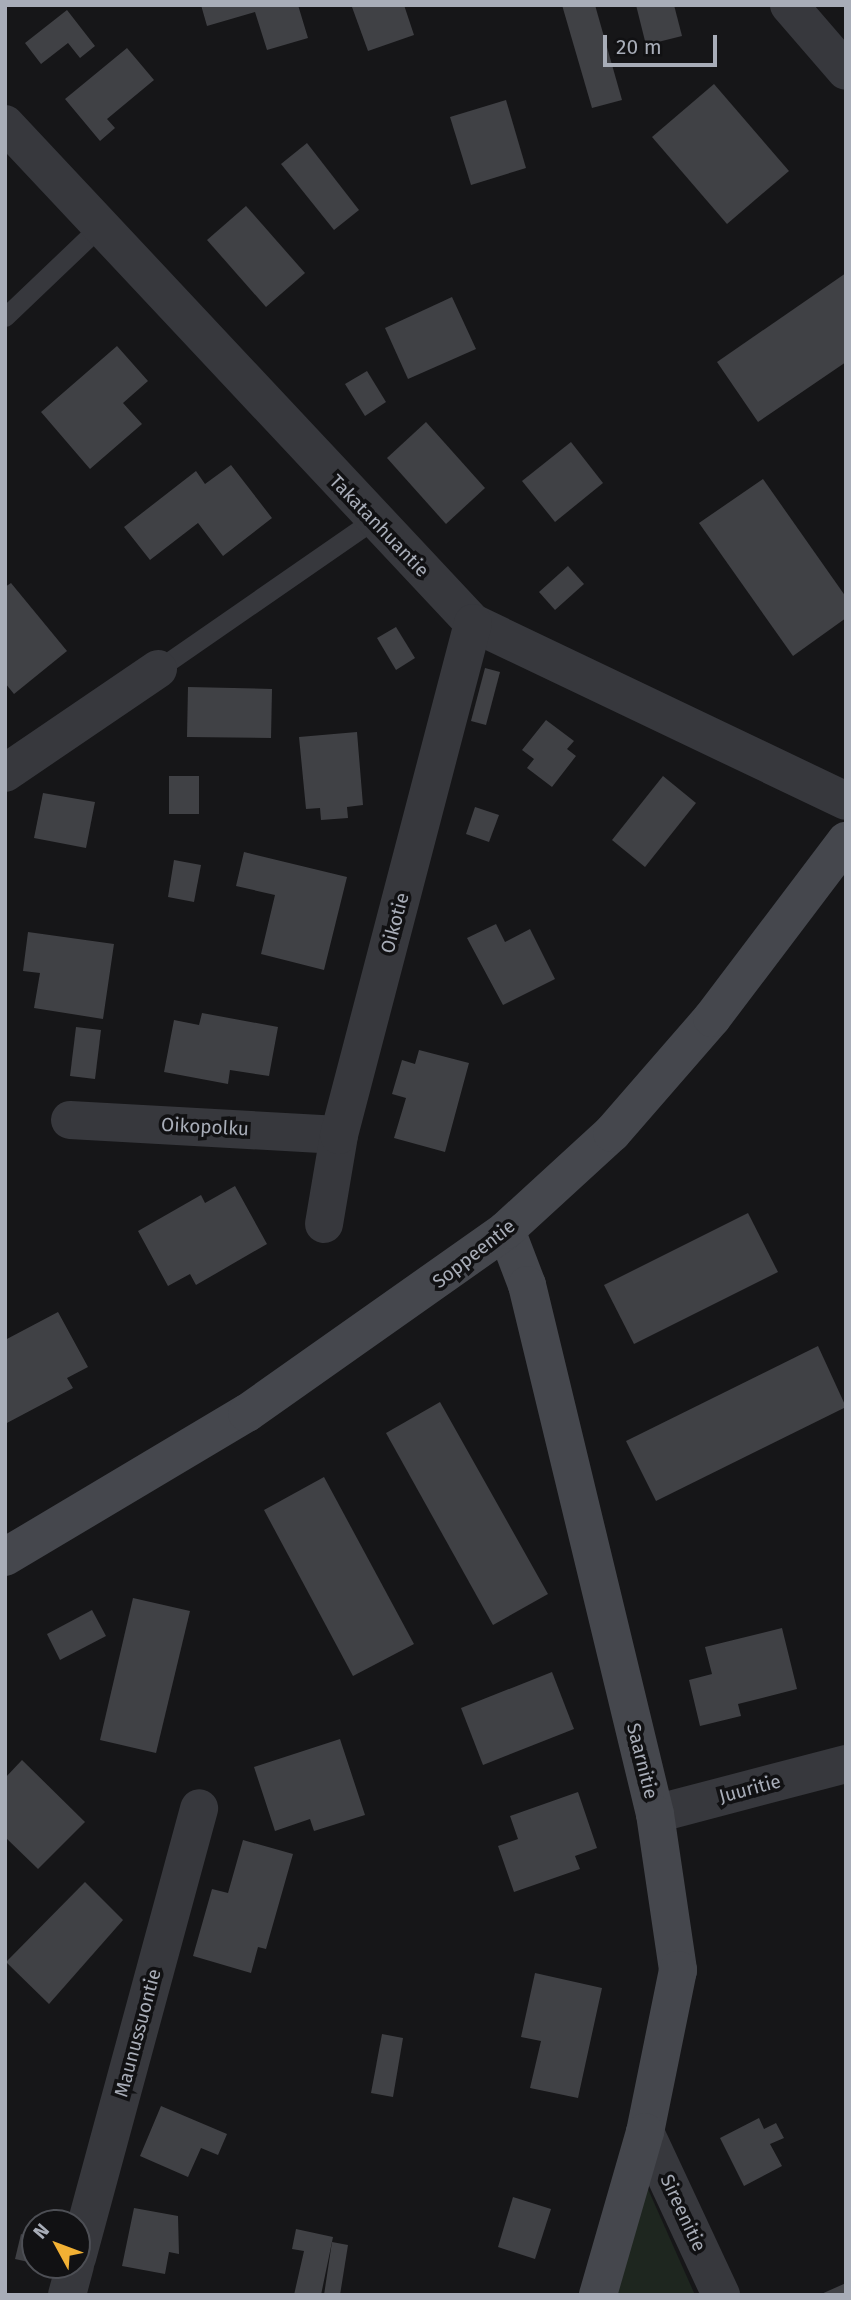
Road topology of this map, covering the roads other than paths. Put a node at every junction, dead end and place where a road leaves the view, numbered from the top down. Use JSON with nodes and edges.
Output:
{"nodes":[{"id":1,"x":789,"y":5,"type":"edge"},
{"id":2,"x":846,"y":71,"type":"edge"},
{"id":3,"x":5,"y":124,"type":"edge"},
{"id":4,"x":98,"y":228,"type":"junction"},
{"id":5,"x":5,"y":317,"type":"edge"},
{"id":6,"x":373,"y":520,"type":"junction"},
{"id":7,"x":472,"y":623,"type":"junction"},
{"id":8,"x":158,"y":669,"type":"joint"},
{"id":9,"x":5,"y":773,"type":"edge"},
{"id":10,"x":846,"y":801,"type":"edge"},
{"id":11,"x":846,"y":841,"type":"edge"},
{"id":12,"x":71,"y":1120,"type":"dead end"},
{"id":13,"x":339,"y":1135,"type":"junction"},
{"id":14,"x":324,"y":1224,"type":"dead end"},
{"id":15,"x":506,"y":1230,"type":"junction"},
{"id":16,"x":5,"y":1557,"type":"edge"},
{"id":17,"x":846,"y":1764,"type":"edge"},
{"id":18,"x":198,"y":1808,"type":"dead end"},
{"id":19,"x":655,"y":1814,"type":"junction"},
{"id":20,"x":645,"y":2132,"type":"junction"},
{"id":21,"x":90,"y":2209,"type":"edge"},
{"id":22,"x":598,"y":2295,"type":"edge"},
{"id":23,"x":721,"y":2295,"type":"edge"}],
"edges":[{"from":1,"to":2,"type":"street"},
{"from":3,"to":4,"type":"street","name":"Takatanhuantie"},
{"from":4,"to":5,"type":"lane"},
{"from":4,"to":6,"type":"street","name":"Takatanhuantie"},
{"from":6,"to":7,"type":"street","name":"Takatanhuantie"},
{"from":6,"to":8,"type":"lane"},
{"from":7,"to":10,"type":"street","name":"Takatanhuantie"},
{"from":7,"to":13,"type":"street","name":"Oikotie"},
{"from":8,"to":9,"type":"street"},
{"from":11,"to":15,"type":"main road","name":"Soppeentie"},
{"from":12,"to":13,"type":"street","name":"Oikopolku"},
{"from":13,"to":14,"type":"street","name":"Oikotie"},
{"from":15,"to":16,"type":"main road","name":"Soppeentie"},
{"from":15,"to":19,"type":"main road","name":"Saarnitie"},
{"from":17,"to":19,"type":"street","name":"Juuritie"},
{"from":18,"to":21,"type":"street","name":"Maunussuontie"},
{"from":19,"to":20,"type":"main road","name":"Saarnitie"},
{"from":20,"to":22,"type":"main road","name":"Saarnitie"},
{"from":20,"to":23,"type":"street","name":"Sireenitie"}]}
